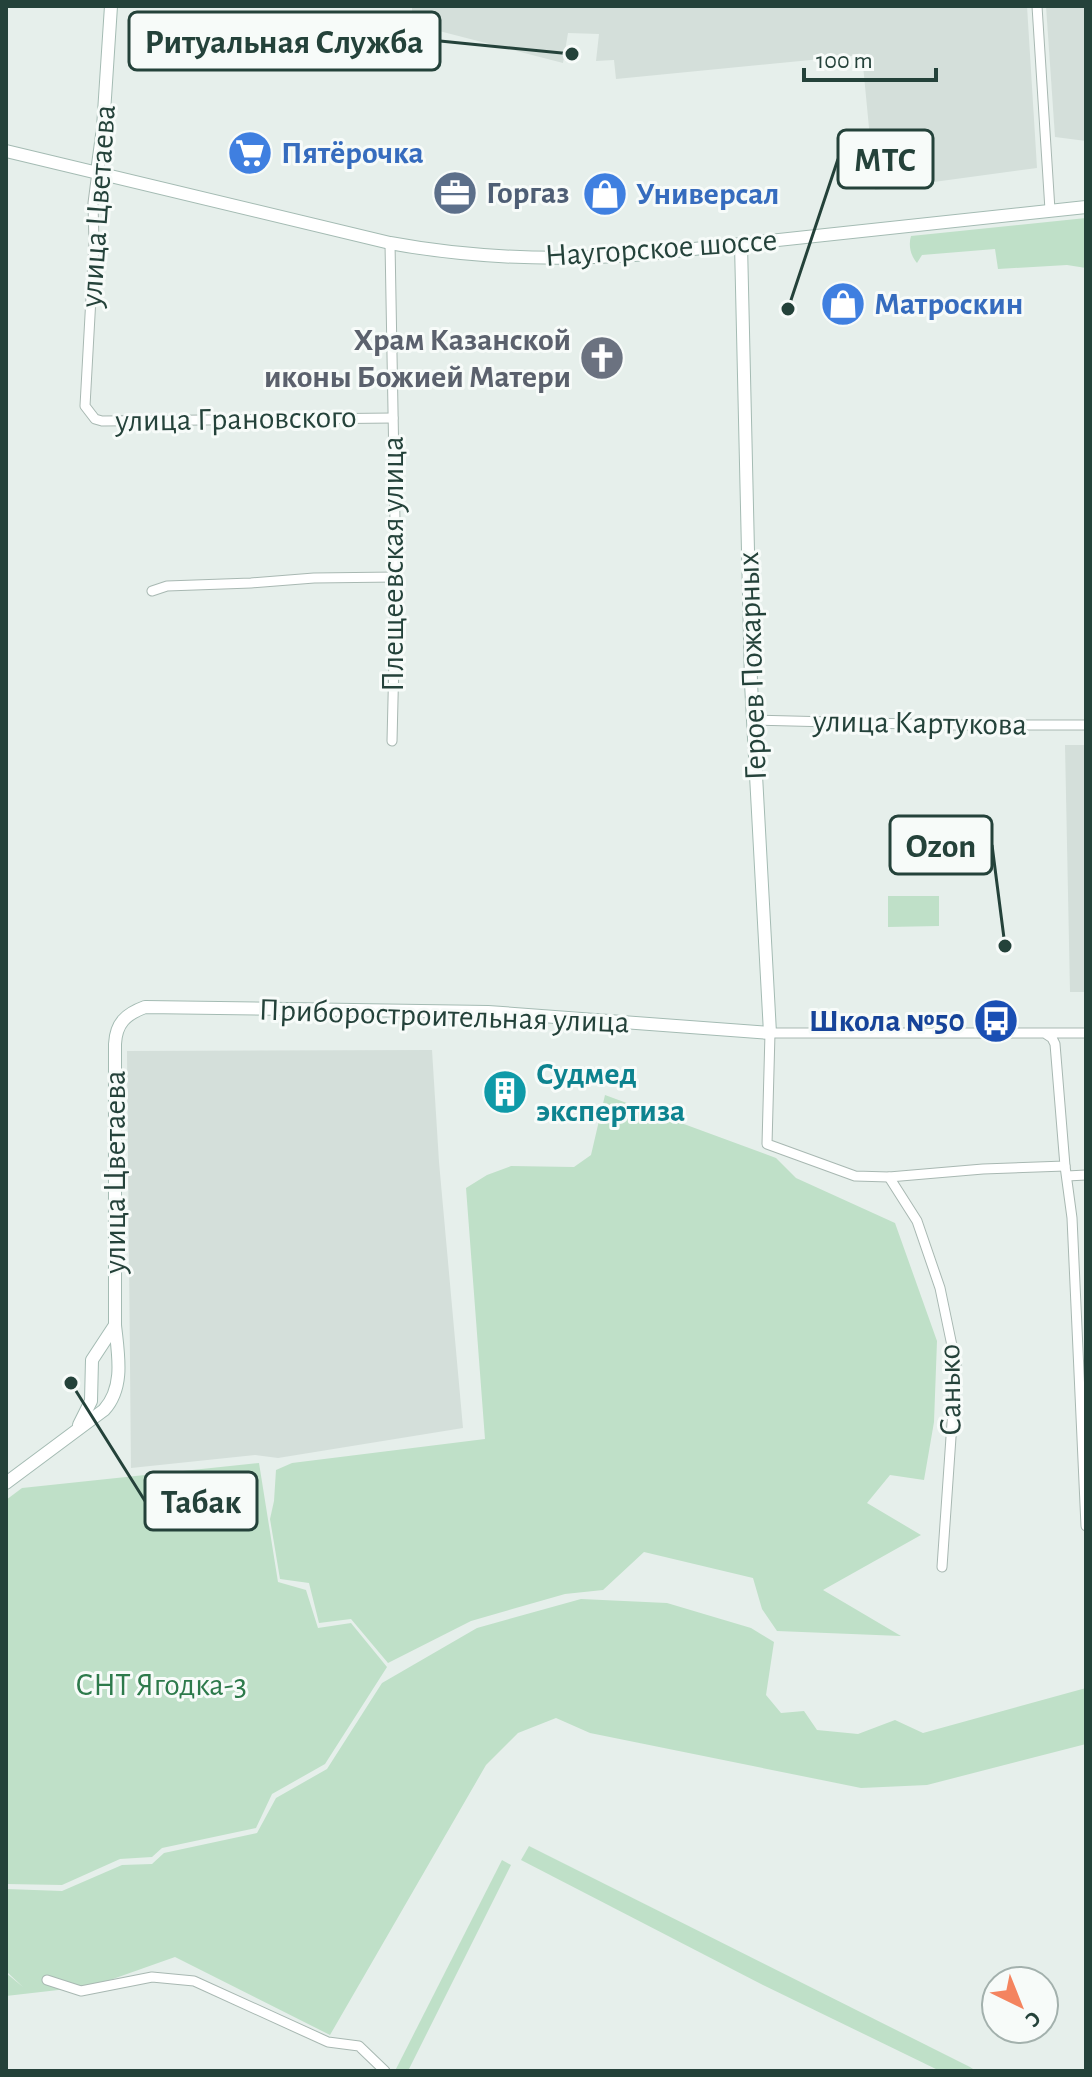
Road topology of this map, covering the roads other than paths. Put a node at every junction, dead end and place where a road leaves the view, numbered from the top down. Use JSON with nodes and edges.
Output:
{"nodes":[{"id":1,"x":111,"y":6,"type":"edge"},
{"id":2,"x":1037,"y":6,"type":"edge"},
{"id":3,"x":6,"y":151,"type":"edge"},
{"id":4,"x":97,"y":172,"type":"junction"},
{"id":5,"x":1086,"y":207,"type":"edge"},
{"id":6,"x":1050,"y":210,"type":"junction"},
{"id":7,"x":390,"y":243,"type":"junction"},
{"id":8,"x":741,"y":244,"type":"junction"},
{"id":9,"x":85,"y":406,"type":"joint"},
{"id":10,"x":393,"y":418,"type":"junction"},
{"id":11,"x":396,"y":577,"type":"junction"},
{"id":12,"x":152,"y":591,"type":"dead end"},
{"id":13,"x":753,"y":720,"type":"junction"},
{"id":14,"x":1086,"y":725,"type":"edge"},
{"id":15,"x":392,"y":741,"type":"dead end"},
{"id":16,"x":123,"y":1020,"type":"joint"},
{"id":17,"x":770,"y":1033,"type":"junction"},
{"id":18,"x":1086,"y":1033,"type":"edge"},
{"id":19,"x":1046,"y":1034,"type":"junction"},
{"id":20,"x":1066,"y":1171,"type":"junction"},
{"id":21,"x":1086,"y":1175,"type":"edge"},
{"id":22,"x":889,"y":1177,"type":"junction"},
{"id":23,"x":115,"y":1325,"type":"junction"},
{"id":24,"x":95,"y":1354,"type":"junction"},
{"id":25,"x":118,"y":1358,"type":"junction"},
{"id":26,"x":91,"y":1388,"type":"junction"},
{"id":27,"x":114,"y":1393,"type":"junction"},
{"id":28,"x":76,"y":1430,"type":"junction"},
{"id":29,"x":6,"y":1483,"type":"edge"},
{"id":30,"x":1086,"y":1526,"type":"edge"},
{"id":31,"x":942,"y":1567,"type":"dead end"},
{"id":32,"x":47,"y":1980,"type":"dead end"},
{"id":33,"x":385,"y":2071,"type":"edge"}],
"edges":[{"from":1,"to":4,"type":"main road","name":"улица Цветаева"},
{"from":2,"to":6,"type":"street"},
{"from":3,"to":4,"type":"main road","name":"Наугорское шоссе"},
{"from":4,"to":7,"type":"main road","name":"Наугорское шоссе"},
{"from":4,"to":9,"type":"street","name":"улица Цветаева"},
{"from":5,"to":6,"type":"main road","name":"Наугорское шоссе"},
{"from":6,"to":8,"type":"main road","name":"Наугорское шоссе"},
{"from":7,"to":8,"type":"main road","name":"Наугорское шоссе"},
{"from":7,"to":10,"type":"street","name":"Плещеевская улица"},
{"from":8,"to":13,"type":"main road","name":"Героев Пожарных"},
{"from":9,"to":10,"type":"street","name":"улица Грановского"},
{"from":10,"to":11,"type":"street","name":"Плещеевская улица"},
{"from":11,"to":12,"type":"street"},
{"from":11,"to":15,"type":"street","name":"Плещеевская улица"},
{"from":13,"to":14,"type":"street","name":"улица Картукова"},
{"from":13,"to":17,"type":"main road","name":"Героев Пожарных"},
{"from":16,"to":17,"type":"main road","name":"Приборостроительная улица"},
{"from":16,"to":23,"type":"main road","name":"улица Цветаева"},
{"from":17,"to":19,"type":"street","name":"Приборостроительная улица"},
{"from":17,"to":22,"type":"street"},
{"from":18,"to":19,"type":"street","name":"Приборостроительная улица"},
{"from":19,"to":20,"type":"street"},
{"from":20,"to":21,"type":"street"},
{"from":20,"to":22,"type":"street"},
{"from":20,"to":30,"type":"street"},
{"from":22,"to":31,"type":"street","name":"Санько"},
{"from":23,"to":24,"type":"main road"},
{"from":23,"to":25,"type":"main road","name":"улица Цветаева"},
{"from":24,"to":25,"type":"street"},
{"from":24,"to":26,"type":"main road"},
{"from":25,"to":27,"type":"main road","name":"улица Цветаева"},
{"from":26,"to":27,"type":"street"},
{"from":26,"to":28,"type":"main road"},
{"from":27,"to":28,"type":"main road"},
{"from":28,"to":29,"type":"main road"},
{"from":32,"to":33,"type":"street"}]}
